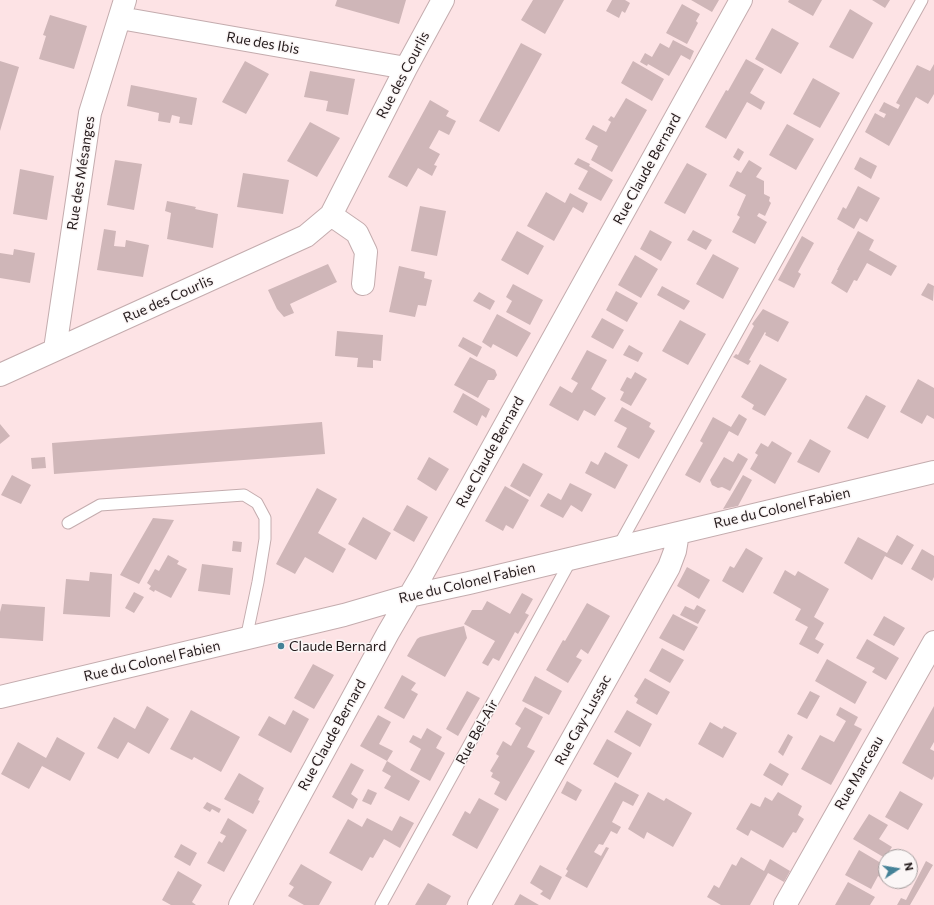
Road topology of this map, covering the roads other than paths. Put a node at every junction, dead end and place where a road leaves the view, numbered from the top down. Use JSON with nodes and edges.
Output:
{"nodes":[{"id":1,"x":443,"y":0,"type":"edge"},
{"id":2,"x":741,"y":0,"type":"edge"},
{"id":3,"x":922,"y":0,"type":"edge"},
{"id":4,"x":122,"y":9,"type":"edge"},
{"id":5,"x":406,"y":68,"type":"junction"},
{"id":6,"x":331,"y":215,"type":"junction"},
{"id":7,"x":364,"y":284,"type":"dead end"},
{"id":8,"x":55,"y":349,"type":"junction"},
{"id":9,"x":0,"y":375,"type":"edge"},
{"id":10,"x":934,"y":472,"type":"edge"},
{"id":11,"x":68,"y":523,"type":"dead end"},
{"id":12,"x":678,"y":532,"type":"junction"},
{"id":13,"x":618,"y":547,"type":"junction"},
{"id":14,"x":572,"y":558,"type":"junction"},
{"id":15,"x":409,"y":596,"type":"junction"},
{"id":16,"x":246,"y":639,"type":"junction"},
{"id":17,"x":934,"y":642,"type":"edge"},
{"id":18,"x":0,"y":697,"type":"edge"},
{"id":19,"x":240,"y":905,"type":"edge"},
{"id":20,"x":381,"y":905,"type":"edge"},
{"id":21,"x":479,"y":905,"type":"edge"},
{"id":22,"x":785,"y":905,"type":"edge"}],
"edges":[{"from":1,"to":5,"type":"street","name":"Rue des Courlis"},
{"from":2,"to":15,"type":"street","name":"Rue Claude Bernard"},
{"from":3,"to":13,"type":"lane"},
{"from":4,"to":5,"type":"street","name":"Rue des Ibis"},
{"from":4,"to":8,"type":"street","name":"Rue des Mésanges"},
{"from":5,"to":6,"type":"street","name":"Rue des Courlis"},
{"from":6,"to":7,"type":"street"},
{"from":6,"to":8,"type":"street","name":"Rue des Courlis"},
{"from":8,"to":9,"type":"street","name":"Rue des Courlis"},
{"from":10,"to":12,"type":"street","name":"Rue du Colonel Fabien"},
{"from":11,"to":16,"type":"lane"},
{"from":12,"to":13,"type":"street","name":"Rue du Colonel Fabien"},
{"from":12,"to":21,"type":"street","name":"Rue Gay-Lussac"},
{"from":13,"to":14,"type":"street","name":"Rue du Colonel Fabien"},
{"from":14,"to":15,"type":"street","name":"Rue du Colonel Fabien"},
{"from":14,"to":20,"type":"lane","name":"Rue Bel-Air"},
{"from":15,"to":16,"type":"street","name":"Rue du Colonel Fabien"},
{"from":15,"to":19,"type":"street","name":"Rue Claude Bernard"},
{"from":16,"to":18,"type":"street","name":"Rue du Colonel Fabien"},
{"from":17,"to":22,"type":"street","name":"Rue Marceau"}]}
